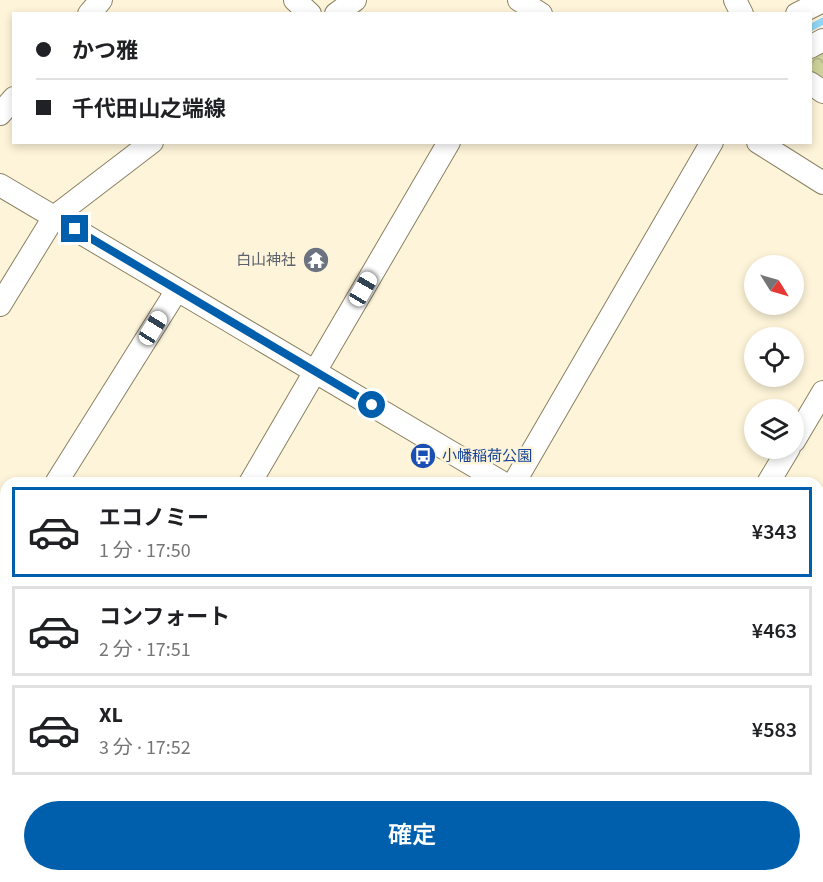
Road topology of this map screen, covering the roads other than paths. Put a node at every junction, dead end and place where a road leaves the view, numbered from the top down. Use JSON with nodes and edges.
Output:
{"nodes":[{"id":1,"x":101,"y":0,"type":"edge"},
{"id":2,"x":295,"y":0,"type":"edge"},
{"id":3,"x":355,"y":0,"type":"edge"},
{"id":4,"x":823,"y":1,"type":"edge"},
{"id":5,"x":91,"y":12,"type":"edge"},
{"id":6,"x":308,"y":12,"type":"edge"},
{"id":7,"x":339,"y":12,"type":"edge"},
{"id":8,"x":801,"y":12,"type":"edge"},
{"id":9,"x":12,"y":100,"type":"edge"},
{"id":10,"x":0,"y":114,"type":"edge"},
{"id":11,"x":149,"y":144,"type":"edge"},
{"id":12,"x":448,"y":144,"type":"edge"},
{"id":13,"x":711,"y":144,"type":"edge"},
{"id":14,"x":761,"y":144,"type":"edge"},
{"id":15,"x":823,"y":183,"type":"edge"},
{"id":16,"x":0,"y":185,"type":"edge"},
{"id":17,"x":54,"y":217,"type":"junction"},
{"id":18,"x":177,"y":290,"type":"junction"},
{"id":19,"x":0,"y":305,"type":"edge"},
{"id":20,"x":315,"y":372,"type":"junction"},
{"id":21,"x":823,"y":392,"type":"edge"},
{"id":22,"x":804,"y":424,"type":"edge"},
{"id":23,"x":782,"y":459,"type":"edge"},
{"id":24,"x":60,"y":477,"type":"edge"},
{"id":25,"x":254,"y":477,"type":"edge"},
{"id":26,"x":493,"y":477,"type":"edge"},
{"id":27,"x":517,"y":477,"type":"edge"},
{"id":28,"x":772,"y":477,"type":"edge"}],
"edges":[{"from":1,"to":5,"type":"street"},
{"from":2,"to":6,"type":"street"},
{"from":3,"to":7,"type":"street"},
{"from":4,"to":8,"type":"street"},
{"from":9,"to":10,"type":"street"},
{"from":11,"to":17,"type":"street"},
{"from":12,"to":20,"type":"street"},
{"from":13,"to":27,"type":"street"},
{"from":14,"to":15,"type":"street"},
{"from":16,"to":17,"type":"street"},
{"from":17,"to":18,"type":"street"},
{"from":17,"to":19,"type":"street"},
{"from":18,"to":20,"type":"street"},
{"from":18,"to":24,"type":"street"},
{"from":20,"to":25,"type":"street"},
{"from":20,"to":26,"type":"street"},
{"from":21,"to":22,"type":"street"},
{"from":23,"to":28,"type":"street"}]}
